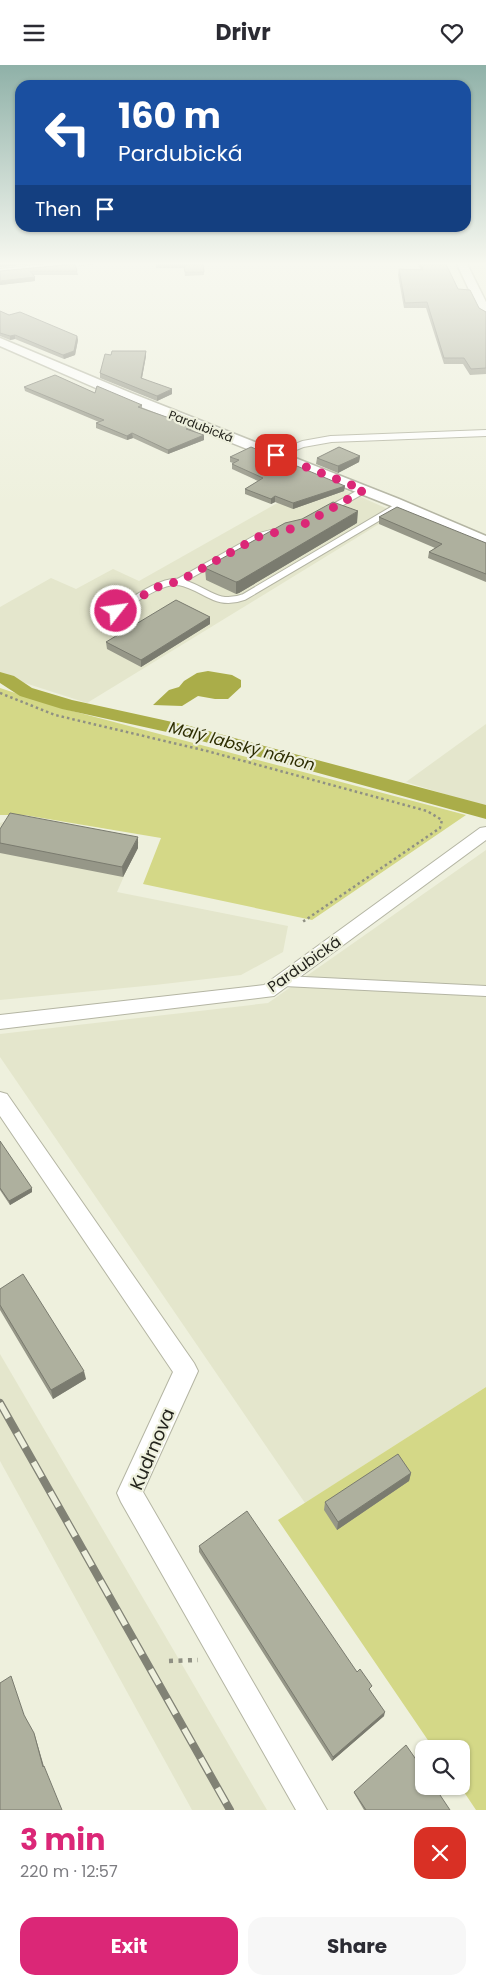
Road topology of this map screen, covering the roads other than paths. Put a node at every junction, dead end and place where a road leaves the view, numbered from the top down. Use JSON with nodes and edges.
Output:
{"nodes":[{"id":1,"x":3,"y":343,"type":"edge"},
{"id":2,"x":486,"y":433,"type":"edge"},
{"id":3,"x":276,"y":455,"type":"junction"},
{"id":4,"x":364,"y":490,"type":"junction"},
{"id":5,"x":400,"y":505,"type":"junction"},
{"id":6,"x":323,"y":513,"type":"edge"},
{"id":7,"x":280,"y":530,"type":"edge"},
{"id":8,"x":486,"y":542,"type":"edge"},
{"id":9,"x":178,"y":582,"type":"junction"},
{"id":10,"x":116,"y":611,"type":"dead end"},
{"id":11,"x":486,"y":833,"type":"edge"},
{"id":12,"x":282,"y":981,"type":"junction"},
{"id":13,"x":486,"y":991,"type":"edge"},
{"id":14,"x":0,"y":1022,"type":"edge"},
{"id":15,"x":0,"y":1100,"type":"edge"},
{"id":16,"x":312,"y":1810,"type":"edge"}],
"edges":[{"from":1,"to":3,"type":"street","name":"Pardubická"},
{"from":2,"to":3,"type":"lane"},
{"from":3,"to":4,"type":"street","name":"Pardubická"},
{"from":4,"to":5,"type":"street","name":"Pardubická"},
{"from":4,"to":6,"type":"lane"},
{"from":5,"to":8,"type":"street","name":"Pardubická"},
{"from":5,"to":9,"type":"lane"},
{"from":7,"to":9,"type":"lane"},
{"from":9,"to":10,"type":"lane"},
{"from":11,"to":12,"type":"street","name":"Pardubická"},
{"from":12,"to":13,"type":"lane"},
{"from":12,"to":14,"type":"street","name":"Pardubická"},
{"from":15,"to":16,"type":"street","name":"Kudrnova"}]}
